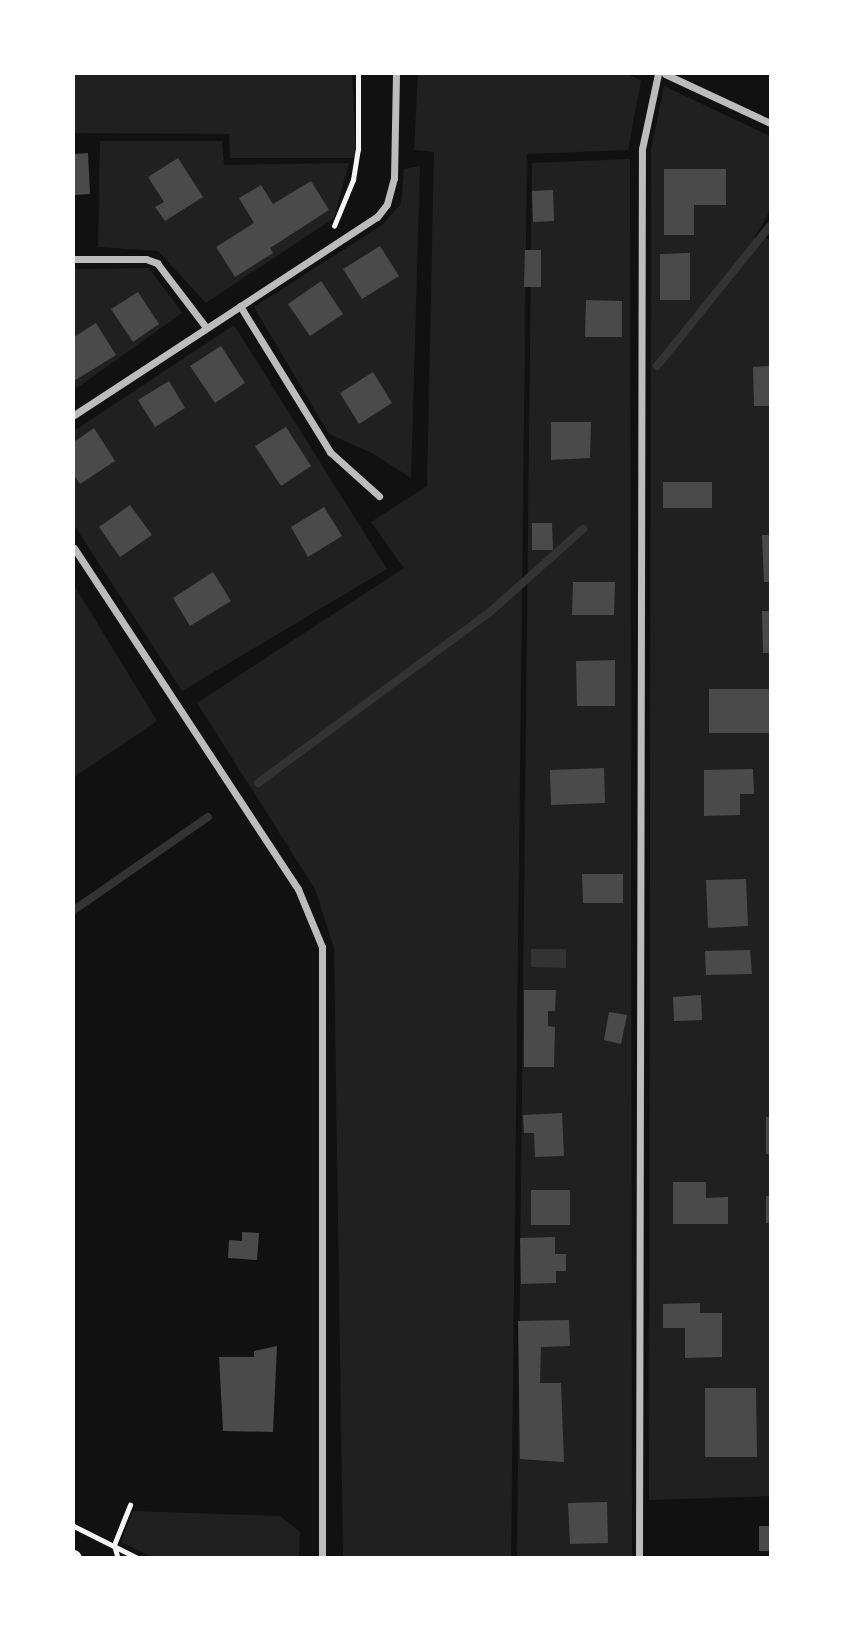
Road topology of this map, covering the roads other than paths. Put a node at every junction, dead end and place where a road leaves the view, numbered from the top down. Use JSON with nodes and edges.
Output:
{"nodes":[{"id":1,"x":396,"y":74,"type":"edge"},
{"id":2,"x":658,"y":74,"type":"edge"},
{"id":3,"x":665,"y":74,"type":"edge"},
{"id":4,"x":771,"y":123,"type":"edge"},
{"id":5,"x":74,"y":259,"type":"edge"},
{"id":6,"x":240,"y":306,"type":"junction"},
{"id":7,"x":205,"y":326,"type":"junction"},
{"id":8,"x":74,"y":415,"type":"edge"},
{"id":9,"x":379,"y":496,"type":"dead end"},
{"id":10,"x":74,"y":548,"type":"edge"},
{"id":11,"x":323,"y":1558,"type":"edge"},
{"id":12,"x":639,"y":1558,"type":"edge"}],
"edges":[{"from":1,"to":6,"type":"street"},
{"from":2,"to":12,"type":"street"},
{"from":3,"to":4,"type":"street"},
{"from":5,"to":7,"type":"street"},
{"from":6,"to":7,"type":"street"},
{"from":6,"to":9,"type":"street"},
{"from":7,"to":8,"type":"street"},
{"from":10,"to":11,"type":"street"}]}
